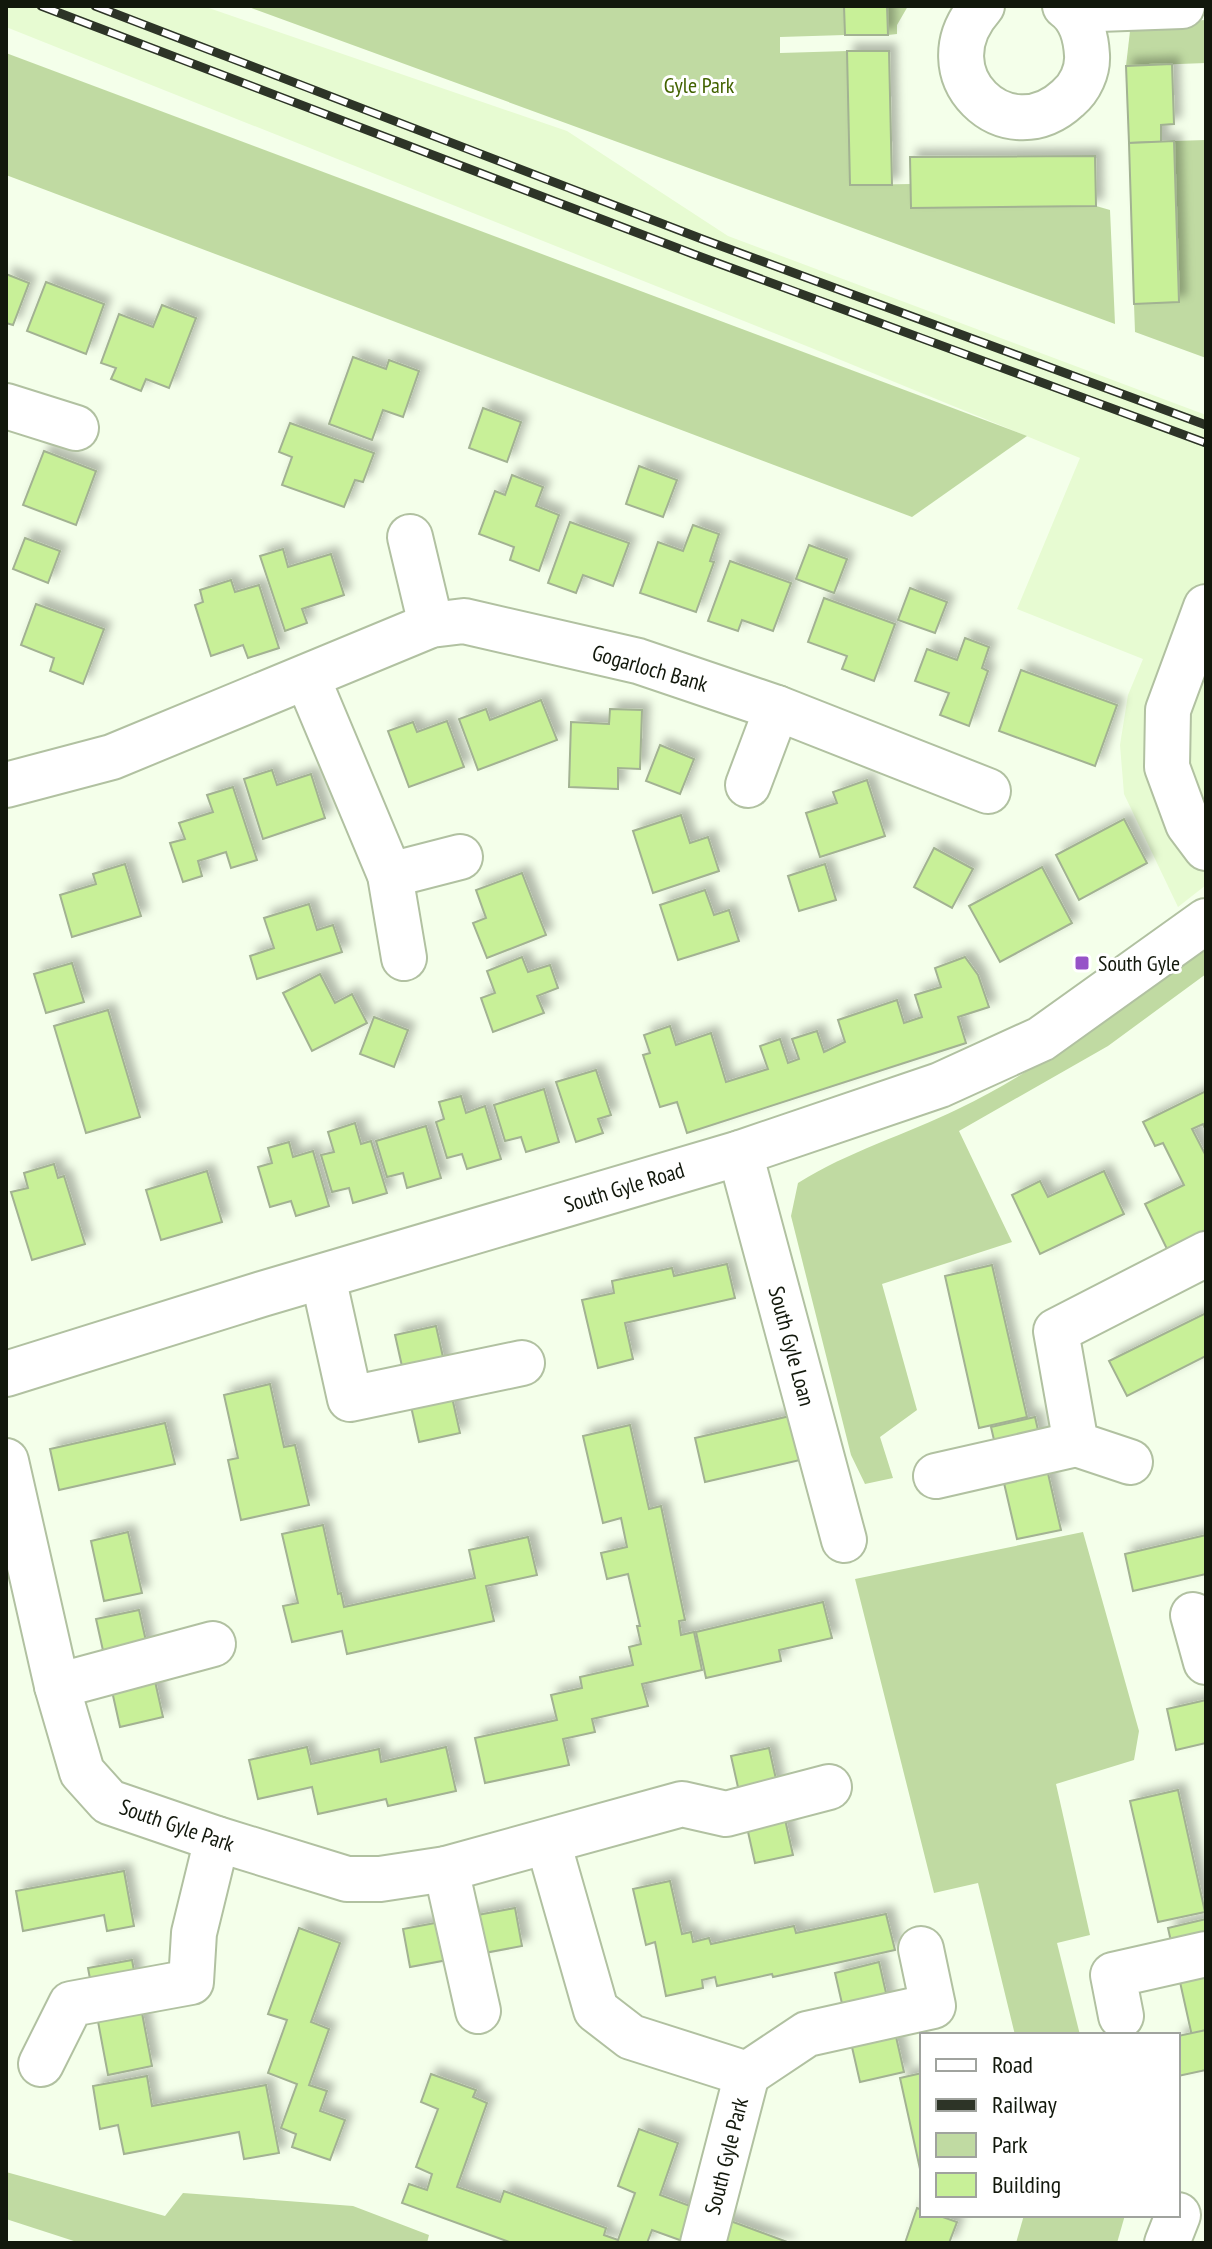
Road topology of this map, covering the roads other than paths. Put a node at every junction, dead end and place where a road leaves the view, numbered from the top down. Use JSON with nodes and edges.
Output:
{"nodes":[{"id":1,"x":982,"y":6,"type":"edge"},
{"id":2,"x":1182,"y":6,"type":"edge"},
{"id":3,"x":1068,"y":8,"type":"edge"},
{"id":4,"x":6,"y":406,"type":"edge"},
{"id":5,"x":76,"y":428,"type":"dead end"},
{"id":6,"x":410,"y":537,"type":"dead end"},
{"id":7,"x":1206,"y":607,"type":"edge"},
{"id":8,"x":431,"y":625,"type":"junction"},
{"id":9,"x":307,"y":677,"type":"junction"},
{"id":10,"x":777,"y":708,"type":"junction"},
{"id":11,"x":6,"y":785,"type":"edge"},
{"id":12,"x":748,"y":785,"type":"dead end"},
{"id":13,"x":988,"y":791,"type":"dead end"},
{"id":14,"x":1206,"y":848,"type":"edge"},
{"id":15,"x":460,"y":857,"type":"dead end"},
{"id":16,"x":390,"y":875,"type":"junction"},
{"id":17,"x":1206,"y":921,"type":"edge"},
{"id":18,"x":404,"y":958,"type":"dead end"},
{"id":19,"x":740,"y":1153,"type":"junction"},
{"id":20,"x":1206,"y":1254,"type":"edge"},
{"id":21,"x":323,"y":1277,"type":"junction"},
{"id":22,"x":522,"y":1363,"type":"dead end"},
{"id":23,"x":6,"y":1374,"type":"edge"},
{"id":24,"x":1076,"y":1444,"type":"junction"},
{"id":25,"x":6,"y":1461,"type":"edge"},
{"id":26,"x":1130,"y":1462,"type":"dead end"},
{"id":27,"x":936,"y":1476,"type":"dead end"},
{"id":28,"x":844,"y":1540,"type":"dead end"},
{"id":29,"x":1193,"y":1615,"type":"dead end"},
{"id":30,"x":213,"y":1644,"type":"dead end"},
{"id":31,"x":1206,"y":1662,"type":"edge"},
{"id":32,"x":57,"y":1686,"type":"junction"},
{"id":33,"x":829,"y":1787,"type":"dead end"},
{"id":34,"x":217,"y":1839,"type":"junction"},
{"id":35,"x":548,"y":1842,"type":"junction"},
{"id":36,"x":446,"y":1869,"type":"junction"},
{"id":37,"x":921,"y":1949,"type":"dead end"},
{"id":38,"x":1206,"y":1954,"type":"edge"},
{"id":39,"x":478,"y":2011,"type":"dead end"},
{"id":40,"x":1121,"y":2016,"type":"dead end"},
{"id":41,"x":41,"y":2064,"type":"dead end"},
{"id":42,"x":747,"y":2074,"type":"junction"},
{"id":43,"x":703,"y":2243,"type":"edge"}],
"edges":[{"from":1,"to":3,"type":"street"},
{"from":2,"to":3,"type":"street"},
{"from":4,"to":5,"type":"street"},
{"from":6,"to":8,"type":"street"},
{"from":7,"to":14,"type":"street"},
{"from":8,"to":9,"type":"street","name":"Gogarloch Bank"},
{"from":8,"to":10,"type":"street","name":"Gogarloch Bank"},
{"from":9,"to":11,"type":"street","name":"Gogarloch Bank"},
{"from":9,"to":16,"type":"street"},
{"from":10,"to":12,"type":"street"},
{"from":10,"to":13,"type":"street","name":"Gogarloch Bank"},
{"from":15,"to":16,"type":"street"},
{"from":16,"to":18,"type":"street"},
{"from":17,"to":19,"type":"street","name":"South Gyle Road"},
{"from":19,"to":21,"type":"street","name":"South Gyle Road"},
{"from":19,"to":28,"type":"street","name":"South Gyle Loan"},
{"from":20,"to":24,"type":"street"},
{"from":21,"to":22,"type":"street"},
{"from":21,"to":23,"type":"street","name":"South Gyle Road"},
{"from":24,"to":26,"type":"street"},
{"from":24,"to":27,"type":"street"},
{"from":25,"to":32,"type":"street","name":"South Gyle Park"},
{"from":29,"to":31,"type":"street"},
{"from":30,"to":32,"type":"street"},
{"from":32,"to":34,"type":"street","name":"South Gyle Park"},
{"from":33,"to":35,"type":"street","name":"South Gyle Park"},
{"from":34,"to":36,"type":"street","name":"South Gyle Park"},
{"from":34,"to":41,"type":"street"},
{"from":35,"to":36,"type":"street","name":"South Gyle Park"},
{"from":35,"to":42,"type":"street","name":"South Gyle Park"},
{"from":36,"to":39,"type":"street"},
{"from":37,"to":42,"type":"street"},
{"from":38,"to":40,"type":"street"},
{"from":42,"to":43,"type":"street","name":"South Gyle Park"}]}
